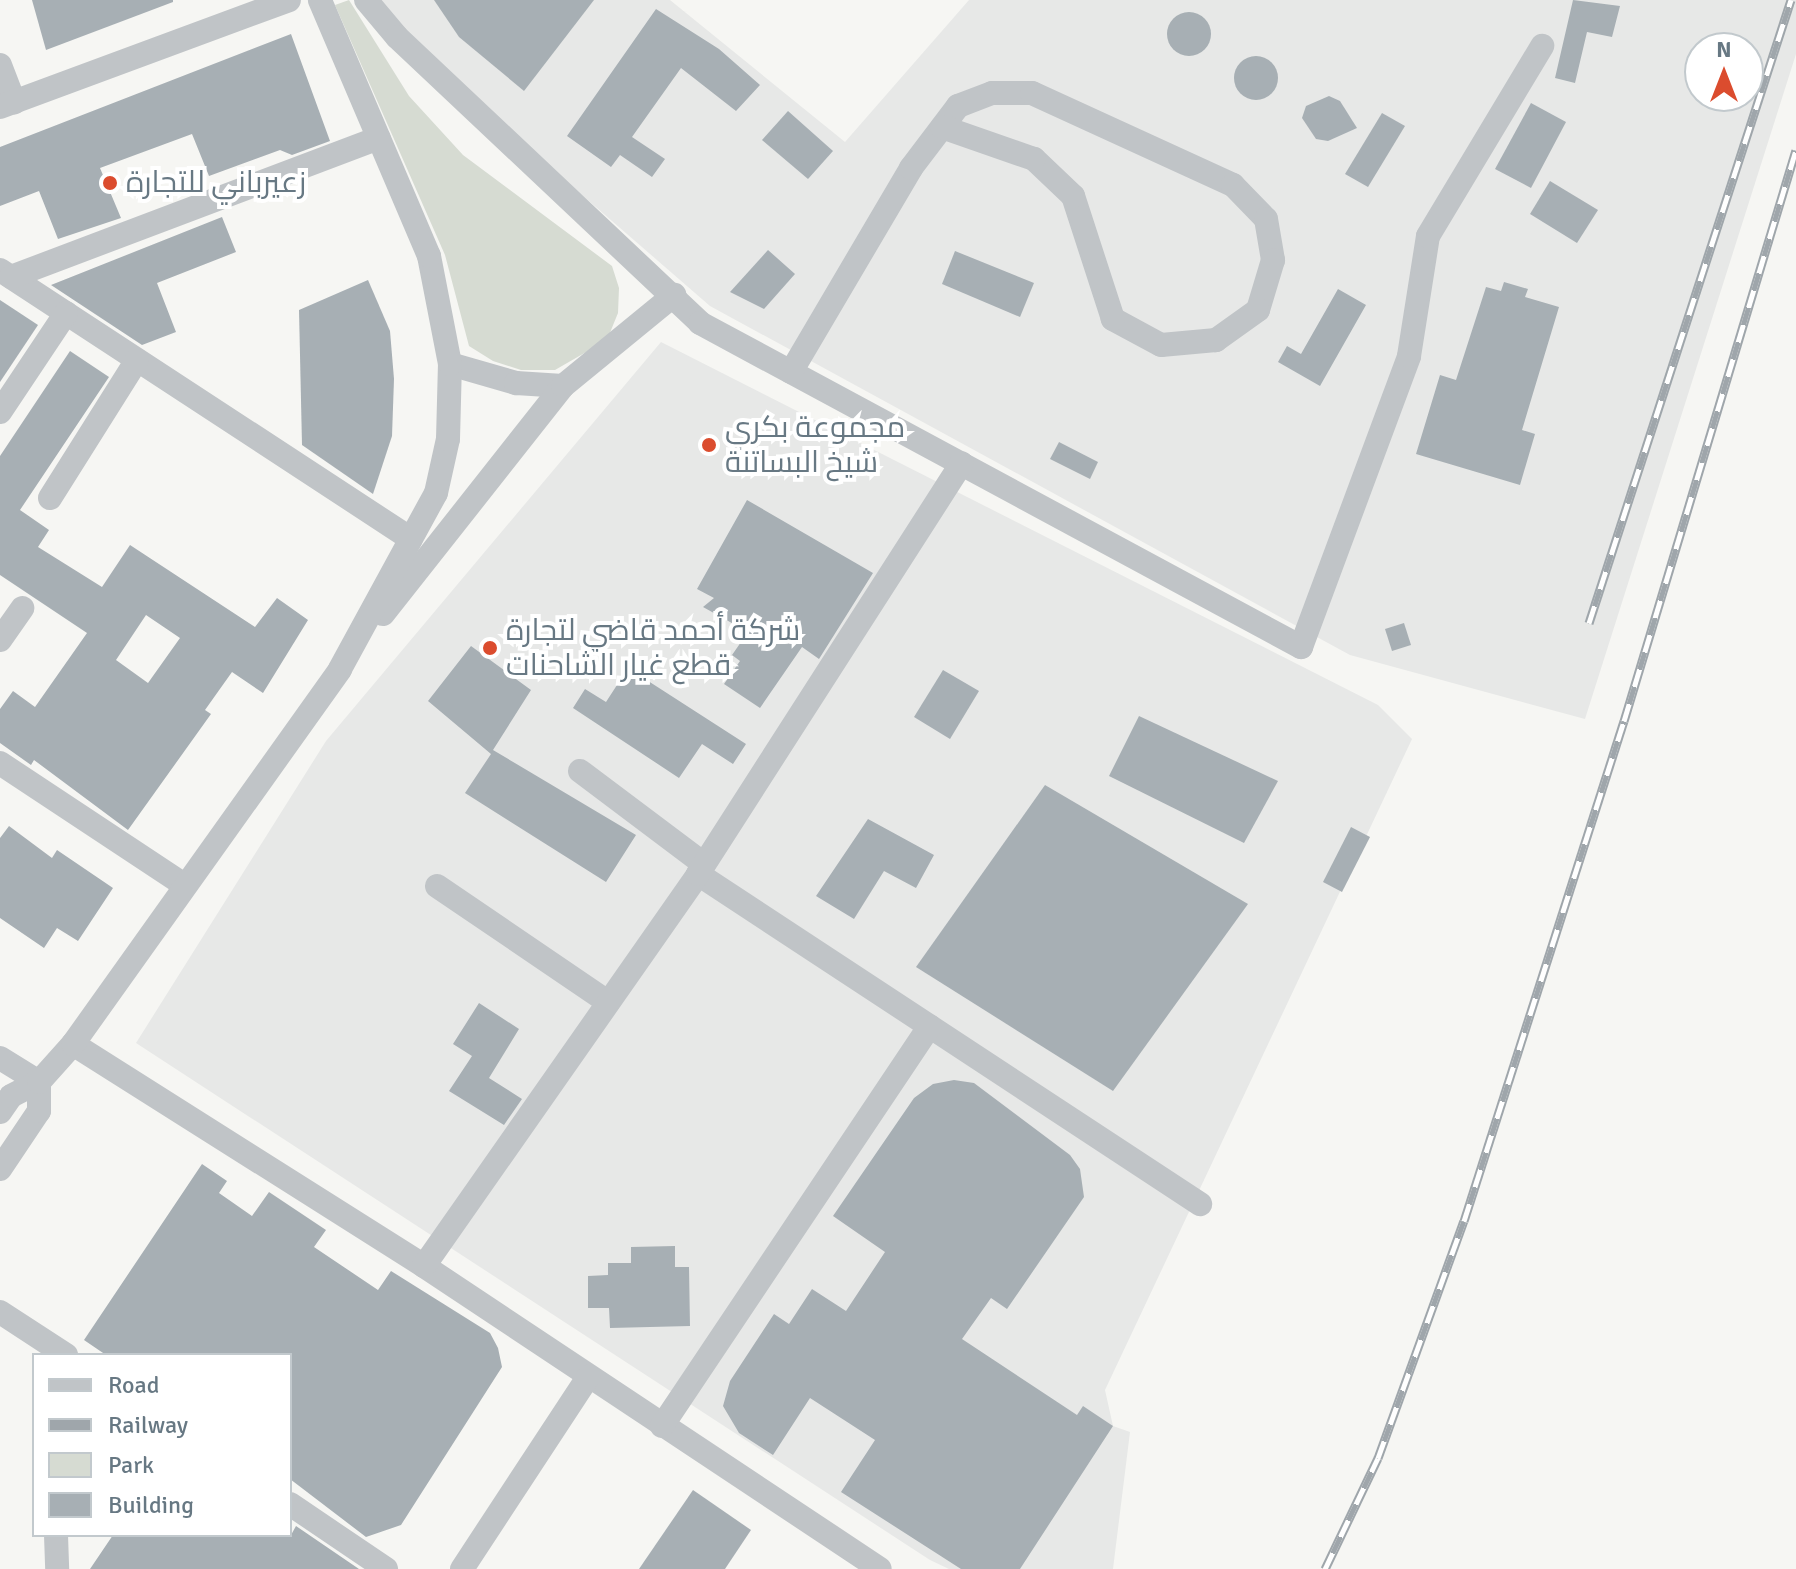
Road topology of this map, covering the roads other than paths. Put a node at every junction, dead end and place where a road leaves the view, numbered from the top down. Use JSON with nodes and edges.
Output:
{"nodes":[{"id":1,"x":289,"y":0,"type":"edge"},
{"id":2,"x":320,"y":0,"type":"edge"},
{"id":3,"x":366,"y":0,"type":"edge"},
{"id":4,"x":1542,"y":46,"type":"dead end"},
{"id":5,"x":0,"y":65,"type":"edge"},
{"id":6,"x":7,"y":104,"type":"edge"},
{"id":7,"x":942,"y":127,"type":"junction"},
{"id":8,"x":379,"y":138,"type":"junction"},
{"id":9,"x":6,"y":274,"type":"edge"},
{"id":10,"x":674,"y":295,"type":"junction"},
{"id":11,"x":66,"y":313,"type":"junction"},
{"id":12,"x":137,"y":360,"type":"junction"},
{"id":13,"x":450,"y":364,"type":"junction"},
{"id":14,"x":791,"y":372,"type":"junction"},
{"id":15,"x":563,"y":386,"type":"junction"},
{"id":16,"x":0,"y":412,"type":"edge"},
{"id":17,"x":962,"y":463,"type":"junction"},
{"id":18,"x":50,"y":498,"type":"dead end"},
{"id":19,"x":411,"y":539,"type":"junction"},
{"id":20,"x":22,"y":608,"type":"dead end"},
{"id":21,"x":0,"y":640,"type":"edge"},
{"id":22,"x":340,"y":669,"type":"junction"},
{"id":23,"x":0,"y":763,"type":"edge"},
{"id":24,"x":580,"y":771,"type":"dead end"},
{"id":25,"x":701,"y":869,"type":"junction"},
{"id":26,"x":184,"y":885,"type":"junction"},
{"id":27,"x":437,"y":886,"type":"dead end"},
{"id":28,"x":608,"y":1002,"type":"junction"},
{"id":29,"x":930,"y":1026,"type":"junction"},
{"id":30,"x":73,"y":1044,"type":"junction"},
{"id":31,"x":0,"y":1058,"type":"edge"},
{"id":32,"x":39,"y":1082,"type":"junction"},
{"id":33,"x":0,"y":1112,"type":"edge"},
{"id":34,"x":0,"y":1169,"type":"edge"},
{"id":35,"x":1200,"y":1204,"type":"dead end"},
{"id":36,"x":424,"y":1266,"type":"junction"},
{"id":37,"x":0,"y":1312,"type":"edge"},
{"id":38,"x":63,"y":1353,"type":"edge"},
{"id":39,"x":588,"y":1377,"type":"junction"},
{"id":40,"x":662,"y":1426,"type":"junction"},
{"id":41,"x":292,"y":1505,"type":"edge"},
{"id":42,"x":56,"y":1537,"type":"edge"},
{"id":43,"x":57,"y":1569,"type":"edge"},
{"id":44,"x":386,"y":1569,"type":"edge"},
{"id":45,"x":462,"y":1569,"type":"edge"},
{"id":46,"x":880,"y":1569,"type":"edge"}],
"edges":[{"from":1,"to":6,"type":"street"},
{"from":2,"to":8,"type":"street"},
{"from":3,"to":10,"type":"street"},
{"from":4,"to":17,"type":"street"},
{"from":5,"to":6,"type":"street"},
{"from":7,"to":7,"type":"street"},
{"from":7,"to":14,"type":"street"},
{"from":8,"to":9,"type":"street"},
{"from":8,"to":13,"type":"street"},
{"from":9,"to":11,"type":"street"},
{"from":10,"to":14,"type":"street"},
{"from":10,"to":15,"type":"street"},
{"from":11,"to":12,"type":"street"},
{"from":11,"to":16,"type":"street"},
{"from":12,"to":18,"type":"street"},
{"from":12,"to":19,"type":"street"},
{"from":13,"to":15,"type":"street"},
{"from":13,"to":19,"type":"street"},
{"from":14,"to":17,"type":"street"},
{"from":15,"to":22,"type":"street"},
{"from":17,"to":25,"type":"street"},
{"from":19,"to":22,"type":"street"},
{"from":20,"to":21,"type":"street"},
{"from":22,"to":26,"type":"street"},
{"from":23,"to":26,"type":"street"},
{"from":24,"to":25,"type":"street"},
{"from":25,"to":28,"type":"street"},
{"from":25,"to":29,"type":"street"},
{"from":26,"to":30,"type":"street"},
{"from":27,"to":28,"type":"street"},
{"from":28,"to":36,"type":"street"},
{"from":29,"to":35,"type":"street"},
{"from":29,"to":40,"type":"street"},
{"from":30,"to":32,"type":"street"},
{"from":30,"to":36,"type":"street"},
{"from":31,"to":32,"type":"street"},
{"from":32,"to":33,"type":"street"},
{"from":32,"to":34,"type":"street"},
{"from":36,"to":39,"type":"street"},
{"from":37,"to":38,"type":"street"},
{"from":39,"to":40,"type":"street"},
{"from":39,"to":45,"type":"street"},
{"from":40,"to":46,"type":"street"},
{"from":41,"to":44,"type":"street"},
{"from":42,"to":43,"type":"street"}]}
